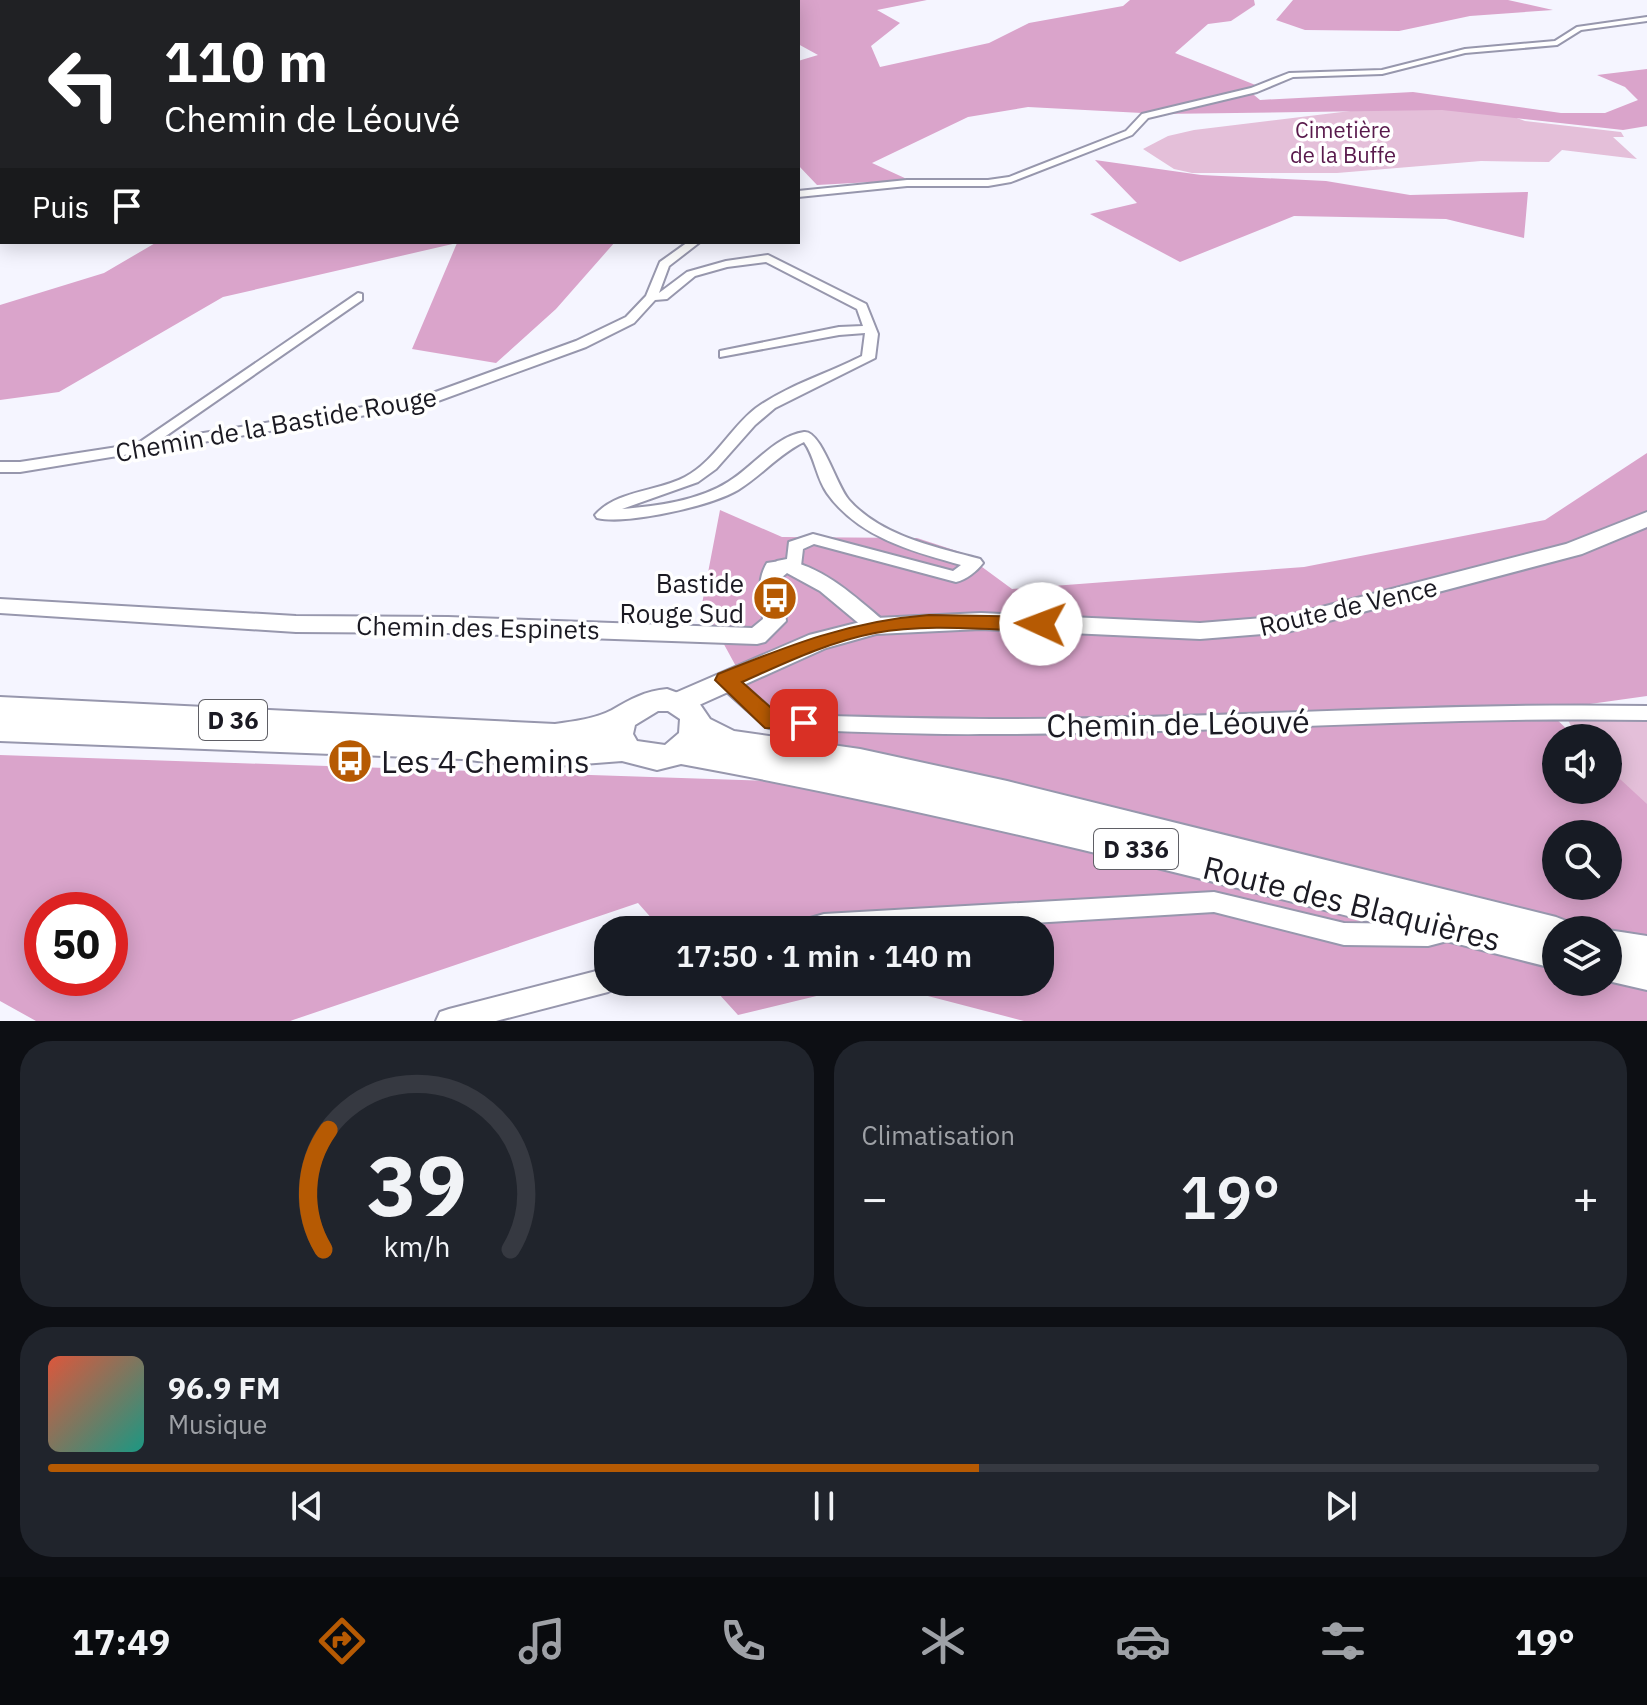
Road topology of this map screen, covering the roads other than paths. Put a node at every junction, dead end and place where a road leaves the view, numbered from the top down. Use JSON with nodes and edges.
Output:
{"nodes":[{"id":1,"x":1647,"y":19,"type":"edge"},
{"id":2,"x":800,"y":194,"type":"edge"},
{"id":3,"x":692,"y":244,"type":"edge"},
{"id":4,"x":358,"y":297,"type":"dead end"},
{"id":5,"x":651,"y":297,"type":"junction"},
{"id":6,"x":870,"y":329,"type":"junction"},
{"id":7,"x":725,"y":354,"type":"dead end"},
{"id":8,"x":138,"y":449,"type":"junction"},
{"id":9,"x":0,"y":467,"type":"edge"},
{"id":10,"x":1647,"y":519,"type":"edge"},
{"id":11,"x":783,"y":565,"type":"junction"},
{"id":12,"x":0,"y":606,"type":"edge"},
{"id":13,"x":876,"y":626,"type":"junction"},
{"id":14,"x":720,"y":682,"type":"junction"},
{"id":15,"x":0,"y":708,"type":"edge"},
{"id":16,"x":1647,"y":713,"type":"edge"},
{"id":17,"x":690,"y":714,"type":"junction"},
{"id":18,"x":624,"y":717,"type":"junction"},
{"id":19,"x":0,"y":730,"type":"edge"},
{"id":20,"x":625,"y":749,"type":"junction"},
{"id":21,"x":679,"y":752,"type":"junction"},
{"id":22,"x":1290,"y":865,"type":"junction"},
{"id":23,"x":1382,"y":914,"type":"junction"},
{"id":24,"x":977,"y":916,"type":"edge"},
{"id":25,"x":1491,"y":918,"type":"junction"},
{"id":26,"x":1542,"y":930,"type":"edge"},
{"id":27,"x":1542,"y":949,"type":"edge"},
{"id":28,"x":1622,"y":949,"type":"edge"},
{"id":29,"x":1647,"y":953,"type":"edge"},
{"id":30,"x":1622,"y":967,"type":"edge"},
{"id":31,"x":1647,"y":973,"type":"edge"},
{"id":32,"x":594,"y":984,"type":"edge"},
{"id":33,"x":449,"y":1021,"type":"edge"}],
"edges":[{"from":1,"to":2,"type":"street"},
{"from":3,"to":5,"type":"street"},
{"from":4,"to":8,"type":"street"},
{"from":5,"to":6,"type":"street","name":"Chemin de la Bastide Rouge"},
{"from":5,"to":8,"type":"street","name":"Chemin de la Bastide Rouge"},
{"from":6,"to":7,"type":"street"},
{"from":6,"to":11,"type":"street"},
{"from":8,"to":9,"type":"street","name":"Chemin de la Bastide Rouge"},
{"from":10,"to":13,"type":"main road","name":"Route de Vence"},
{"from":11,"to":12,"type":"street","name":"Chemin des Espinets"},
{"from":11,"to":13,"type":"street"},
{"from":13,"to":14,"type":"main road","name":"Route de Vence"},
{"from":14,"to":16,"type":"street","name":"Chemin de Léouvé"},
{"from":14,"to":17,"type":"main road"},
{"from":15,"to":18,"type":"main road","number":"D 36"},
{"from":17,"to":18,"type":"main road"},
{"from":17,"to":21,"type":"main road"},
{"from":17,"to":22,"type":"main road","name":"Route des Blaquières","number":"D 336"},
{"from":18,"to":20,"type":"main road"},
{"from":19,"to":20,"type":"main road","number":"D 36"},
{"from":20,"to":21,"type":"main road"},
{"from":21,"to":23,"type":"main road","name":"Route des Blaquières","number":"D 336"},
{"from":22,"to":23,"type":"street"},
{"from":22,"to":25,"type":"main road","name":"Route des Blaquières","number":"D 336"},
{"from":23,"to":24,"type":"street"},
{"from":23,"to":25,"type":"street"},
{"from":23,"to":27,"type":"main road","name":"Route des Blaquières","number":"D 336"},
{"from":25,"to":26,"type":"main road","name":"Route des Blaquières","number":"D 336"},
{"from":28,"to":29,"type":"main road"},
{"from":30,"to":31,"type":"main road"},
{"from":32,"to":33,"type":"street"}]}
